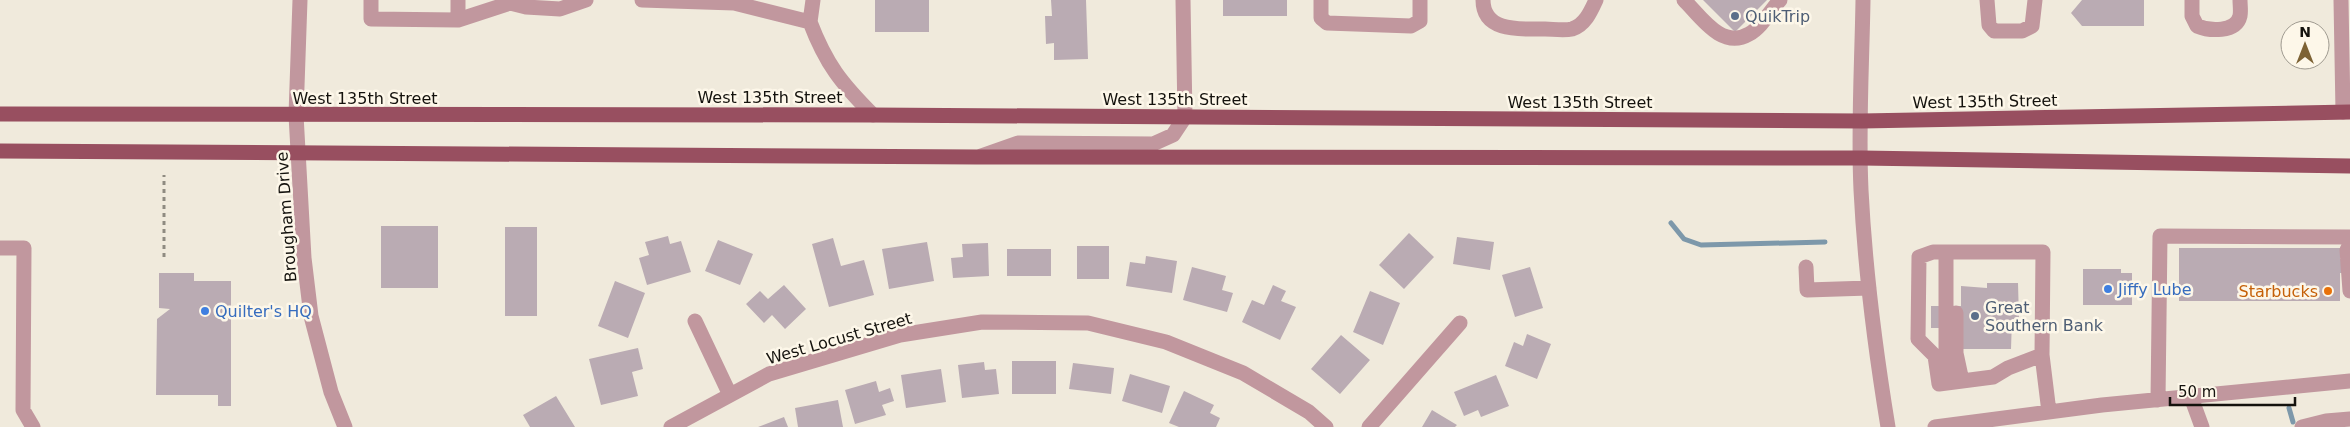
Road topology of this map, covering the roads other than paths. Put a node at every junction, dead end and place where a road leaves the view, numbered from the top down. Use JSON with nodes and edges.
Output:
{"nodes":[{"id":1,"x":300,"y":0,"type":"edge"},
{"id":2,"x":371,"y":0,"type":"edge"},
{"id":3,"x":458,"y":0,"type":"edge"},
{"id":4,"x":586,"y":0,"type":"edge"},
{"id":5,"x":642,"y":0,"type":"edge"},
{"id":6,"x":813,"y":0,"type":"edge"},
{"id":7,"x":1183,"y":0,"type":"edge"},
{"id":8,"x":1321,"y":0,"type":"edge"},
{"id":9,"x":1420,"y":0,"type":"edge"},
{"id":10,"x":1483,"y":0,"type":"edge"},
{"id":11,"x":1596,"y":0,"type":"edge"},
{"id":12,"x":1684,"y":0,"type":"edge"},
{"id":13,"x":1780,"y":0,"type":"edge"},
{"id":14,"x":1863,"y":0,"type":"edge"},
{"id":15,"x":1987,"y":0,"type":"edge"},
{"id":16,"x":2035,"y":0,"type":"edge"},
{"id":17,"x":2192,"y":0,"type":"edge"},
{"id":18,"x":2240,"y":0,"type":"edge"},
{"id":19,"x":2341,"y":0,"type":"edge"},
{"id":20,"x":510,"y":1,"type":"edge"},
{"id":21,"x":458,"y":20,"type":"junction"},
{"id":22,"x":810,"y":22,"type":"junction"},
{"id":23,"x":2347,"y":112,"type":"edge"},
{"id":24,"x":0,"y":114,"type":"edge"},
{"id":25,"x":296,"y":115,"type":"junction"},
{"id":26,"x":873,"y":115,"type":"junction"},
{"id":27,"x":1185,"y":117,"type":"junction"},
{"id":28,"x":1862,"y":121,"type":"junction"},
{"id":29,"x":0,"y":151,"type":"edge"},
{"id":30,"x":299,"y":152,"type":"junction"},
{"id":31,"x":977,"y":157,"type":"junction"},
{"id":32,"x":1862,"y":158,"type":"junction"},
{"id":33,"x":2350,"y":166,"type":"edge"},
{"id":34,"x":2350,"y":237,"type":"edge"},
{"id":35,"x":2350,"y":244,"type":"edge"},
{"id":36,"x":0,"y":248,"type":"edge"},
{"id":37,"x":1944,"y":252,"type":"junction"},
{"id":38,"x":1806,"y":267,"type":"dead end"},
{"id":39,"x":1869,"y":288,"type":"junction"},
{"id":40,"x":2350,"y":291,"type":"edge"},
{"id":41,"x":695,"y":321,"type":"dead end"},
{"id":42,"x":1460,"y":323,"type":"dead end"},
{"id":43,"x":2042,"y":355,"type":"junction"},
{"id":44,"x":1935,"y":356,"type":"junction"},
{"id":45,"x":2350,"y":381,"type":"edge"},
{"id":46,"x":1956,"y":382,"type":"junction"},
{"id":47,"x":730,"y":395,"type":"junction"},
{"id":48,"x":2191,"y":396,"type":"junction"},
{"id":49,"x":2158,"y":400,"type":"junction"},
{"id":50,"x":2049,"y":412,"type":"junction"},
{"id":51,"x":2350,"y":419,"type":"edge"},
{"id":52,"x":1965,"y":424,"type":"edge"},
{"id":53,"x":341,"y":425,"type":"edge"},
{"id":54,"x":33,"y":427,"type":"edge"},
{"id":55,"x":671,"y":427,"type":"edge"},
{"id":56,"x":1326,"y":427,"type":"edge"},
{"id":57,"x":1369,"y":427,"type":"edge"},
{"id":58,"x":1888,"y":427,"type":"edge"},
{"id":59,"x":1935,"y":427,"type":"edge"},
{"id":60,"x":2202,"y":427,"type":"edge"},
{"id":61,"x":2302,"y":427,"type":"edge"}],
"edges":[{"from":1,"to":25,"type":"street","name":"Brougham Drive"},
{"from":2,"to":21,"type":"street"},
{"from":3,"to":21,"type":"street"},
{"from":4,"to":20,"type":"street"},
{"from":5,"to":22,"type":"street"},
{"from":6,"to":22,"type":"street"},
{"from":7,"to":27,"type":"street"},
{"from":8,"to":9,"type":"street"},
{"from":10,"to":11,"type":"street"},
{"from":12,"to":13,"type":"street"},
{"from":14,"to":28,"type":"street"},
{"from":15,"to":16,"type":"street"},
{"from":17,"to":18,"type":"street"},
{"from":19,"to":23,"type":"street"},
{"from":20,"to":21,"type":"street"},
{"from":22,"to":26,"type":"street"},
{"from":23,"to":28,"type":"main road","name":"West 135th Street"},
{"from":24,"to":25,"type":"main road","name":"West 135th Street"},
{"from":25,"to":26,"type":"main road","name":"West 135th Street"},
{"from":25,"to":30,"type":"street","name":"Brougham Drive"},
{"from":26,"to":27,"type":"main road","name":"West 135th Street"},
{"from":27,"to":28,"type":"main road","name":"West 135th Street"},
{"from":27,"to":31,"type":"street"},
{"from":28,"to":32,"type":"street"},
{"from":29,"to":30,"type":"main road"},
{"from":30,"to":31,"type":"main road"},
{"from":30,"to":53,"type":"street","name":"Brougham Drive"},
{"from":31,"to":32,"type":"main road"},
{"from":32,"to":33,"type":"main road"},
{"from":32,"to":39,"type":"street"},
{"from":34,"to":49,"type":"street"},
{"from":35,"to":40,"type":"street"},
{"from":36,"to":54,"type":"street"},
{"from":37,"to":43,"type":"street"},
{"from":37,"to":44,"type":"street"},
{"from":37,"to":44,"type":"street"},
{"from":37,"to":46,"type":"street"},
{"from":38,"to":39,"type":"street"},
{"from":39,"to":58,"type":"street"},
{"from":41,"to":47,"type":"street"},
{"from":42,"to":57,"type":"street"},
{"from":43,"to":46,"type":"street"},
{"from":43,"to":50,"type":"street"},
{"from":44,"to":46,"type":"street"},
{"from":45,"to":48,"type":"street"},
{"from":47,"to":55,"type":"street","name":"West Locust Street"},
{"from":47,"to":56,"type":"street","name":"West Locust Street"},
{"from":48,"to":49,"type":"street"},
{"from":48,"to":60,"type":"street"},
{"from":49,"to":50,"type":"street"},
{"from":50,"to":52,"type":"street"},
{"from":51,"to":61,"type":"street"},
{"from":52,"to":59,"type":"street"}]}
